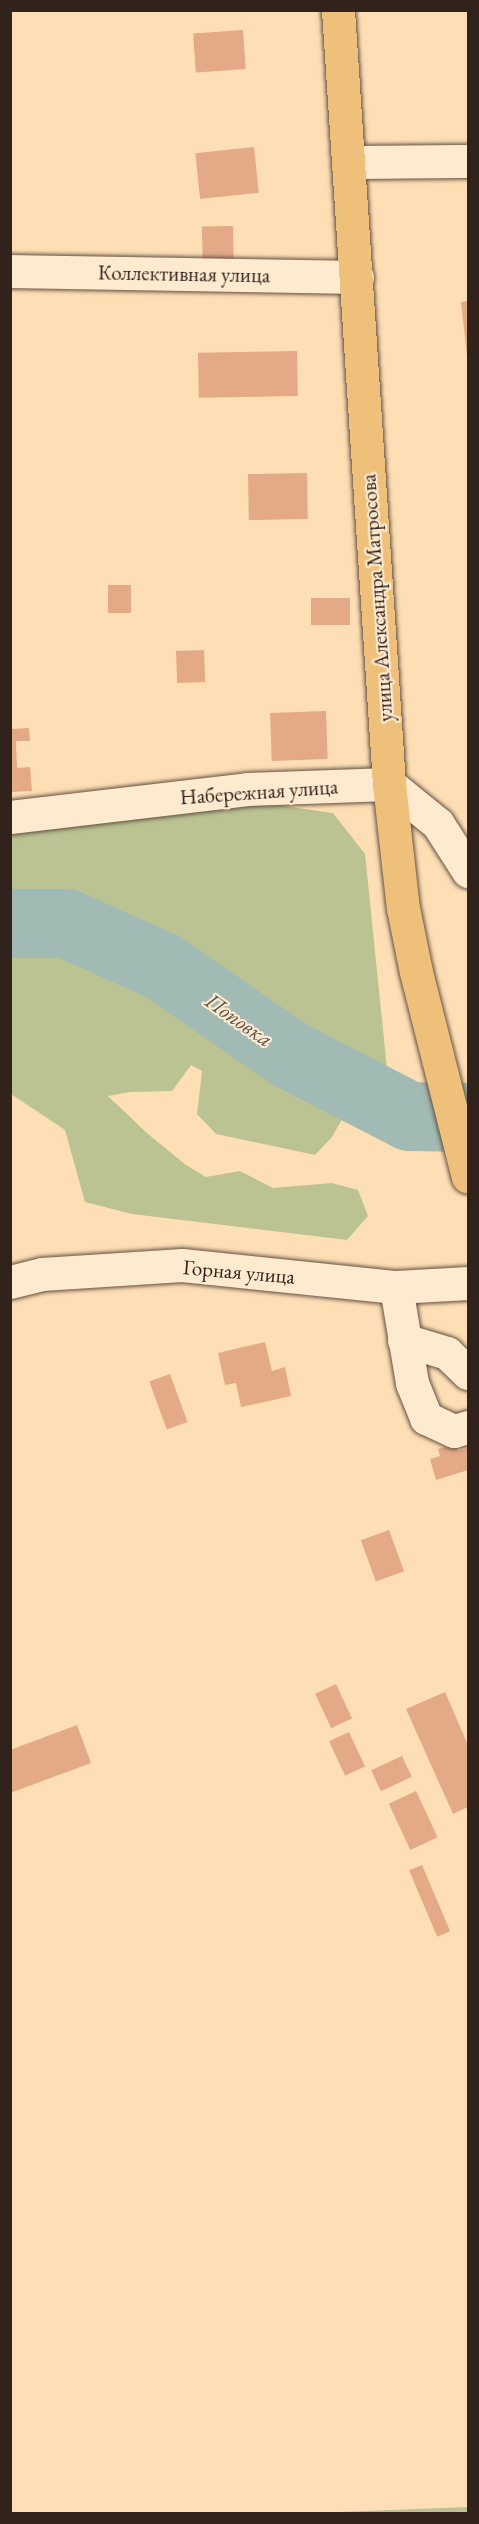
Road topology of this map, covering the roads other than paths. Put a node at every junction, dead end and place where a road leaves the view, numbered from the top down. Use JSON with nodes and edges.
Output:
{"nodes":[{"id":1,"x":338,"y":10,"type":"edge"},
{"id":2,"x":468,"y":161,"type":"edge"},
{"id":3,"x":348,"y":162,"type":"junction"},
{"id":4,"x":10,"y":271,"type":"edge"},
{"id":5,"x":357,"y":277,"type":"junction"},
{"id":6,"x":389,"y":784,"type":"junction"},
{"id":7,"x":10,"y":817,"type":"edge"},
{"id":8,"x":468,"y":871,"type":"edge"},
{"id":9,"x":468,"y":1175,"type":"edge"},
{"id":10,"x":10,"y":1282,"type":"edge"},
{"id":11,"x":468,"y":1283,"type":"edge"},
{"id":12,"x":396,"y":1287,"type":"junction"},
{"id":13,"x":404,"y":1340,"type":"junction"},
{"id":14,"x":468,"y":1373,"type":"edge"},
{"id":15,"x":468,"y":1427,"type":"edge"}],
"edges":[{"from":1,"to":3,"type":"main road","name":"улица Александра Матросова"},
{"from":2,"to":3,"type":"street"},
{"from":3,"to":5,"type":"main road","name":"улица Александра Матросова"},
{"from":4,"to":5,"type":"street","name":"Коллективная улица"},
{"from":5,"to":6,"type":"main road","name":"улица Александра Матросова"},
{"from":6,"to":7,"type":"street","name":"Набережная улица"},
{"from":6,"to":8,"type":"street"},
{"from":6,"to":9,"type":"main road","name":"улица Александра Матросова"},
{"from":10,"to":12,"type":"street","name":"Горная улица"},
{"from":11,"to":12,"type":"street","name":"Горная улица"},
{"from":12,"to":13,"type":"street"},
{"from":13,"to":14,"type":"street"},
{"from":13,"to":15,"type":"street"}]}
